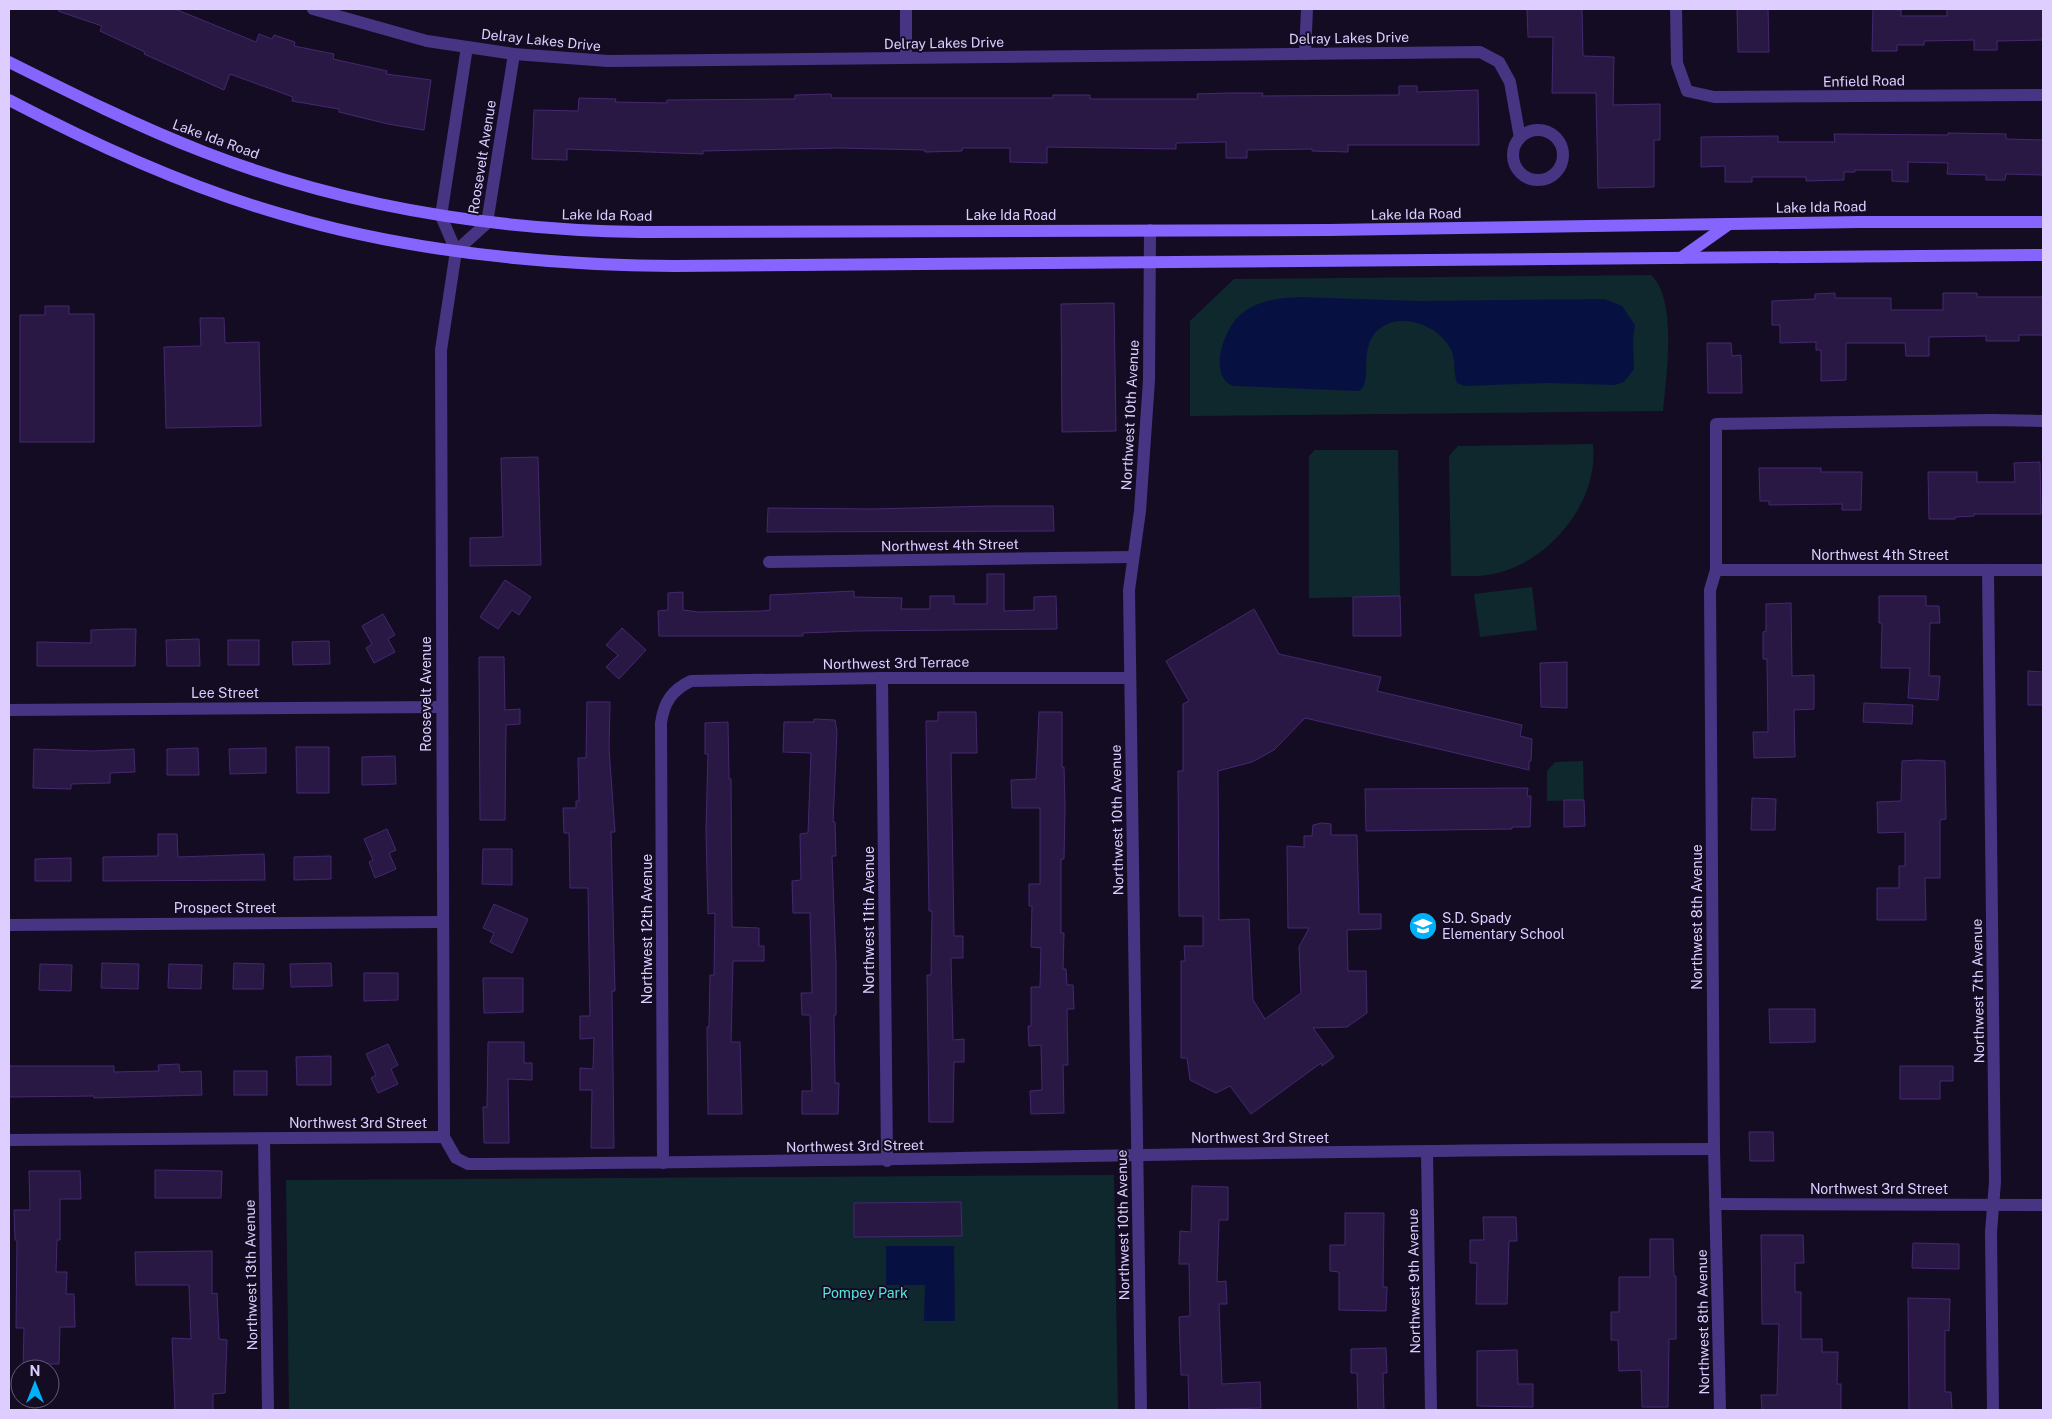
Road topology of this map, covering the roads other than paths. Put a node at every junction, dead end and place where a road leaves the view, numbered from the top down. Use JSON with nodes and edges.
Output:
{"nodes":[{"id":1,"x":313,"y":9,"type":"edge"},
{"id":2,"x":906,"y":9,"type":"edge"},
{"id":3,"x":1307,"y":9,"type":"edge"},
{"id":4,"x":1676,"y":9,"type":"edge"},
{"id":5,"x":468,"y":47,"type":"junction"},
{"id":6,"x":514,"y":54,"type":"junction"},
{"id":7,"x":1305,"y":54,"type":"junction"},
{"id":8,"x":906,"y":58,"type":"junction"},
{"id":9,"x":9,"y":62,"type":"edge"},
{"id":10,"x":2043,"y":94,"type":"edge"},
{"id":11,"x":9,"y":100,"type":"edge"},
{"id":12,"x":1520,"y":138,"type":"junction"},
{"id":13,"x":441,"y":216,"type":"junction"},
{"id":14,"x":2043,"y":222,"type":"edge"},
{"id":15,"x":487,"y":223,"type":"junction"},
{"id":16,"x":1729,"y":224,"type":"junction"},
{"id":17,"x":1150,"y":230,"type":"junction"},
{"id":18,"x":456,"y":251,"type":"junction"},
{"id":19,"x":2043,"y":255,"type":"edge"},
{"id":20,"x":1682,"y":258,"type":"junction"},
{"id":21,"x":1150,"y":262,"type":"junction"},
{"id":22,"x":2043,"y":421,"type":"edge"},
{"id":23,"x":1133,"y":557,"type":"junction"},
{"id":24,"x":769,"y":562,"type":"dead end"},
{"id":25,"x":1716,"y":570,"type":"junction"},
{"id":26,"x":2043,"y":570,"type":"edge"},
{"id":27,"x":1988,"y":571,"type":"junction"},
{"id":28,"x":882,"y":678,"type":"junction"},
{"id":29,"x":1129,"y":678,"type":"junction"},
{"id":30,"x":669,"y":696,"type":"joint"},
{"id":31,"x":441,"y":707,"type":"junction"},
{"id":32,"x":9,"y":710,"type":"edge"},
{"id":33,"x":442,"y":922,"type":"junction"},
{"id":34,"x":9,"y":925,"type":"edge"},
{"id":35,"x":444,"y":1137,"type":"junction"},
{"id":36,"x":264,"y":1138,"type":"junction"},
{"id":37,"x":9,"y":1140,"type":"edge"},
{"id":38,"x":1714,"y":1149,"type":"junction"},
{"id":39,"x":1427,"y":1152,"type":"junction"},
{"id":40,"x":1137,"y":1154,"type":"junction"},
{"id":41,"x":887,"y":1161,"type":"junction"},
{"id":42,"x":663,"y":1163,"type":"junction"},
{"id":43,"x":1716,"y":1204,"type":"junction"},
{"id":44,"x":1993,"y":1205,"type":"junction"},
{"id":45,"x":2043,"y":1205,"type":"edge"},
{"id":46,"x":268,"y":1410,"type":"edge"},
{"id":47,"x":1141,"y":1410,"type":"edge"},
{"id":48,"x":1431,"y":1410,"type":"edge"},
{"id":49,"x":1720,"y":1410,"type":"edge"},
{"id":50,"x":1993,"y":1410,"type":"edge"}],
"edges":[{"from":1,"to":5,"type":"street","name":"Delray Lakes Drive"},
{"from":2,"to":8,"type":"street"},
{"from":3,"to":7,"type":"street"},
{"from":4,"to":10,"type":"street","name":"Enfield Road"},
{"from":5,"to":6,"type":"street","name":"Delray Lakes Drive"},
{"from":5,"to":13,"type":"street"},
{"from":6,"to":8,"type":"street","name":"Delray Lakes Drive"},
{"from":6,"to":15,"type":"street","name":"Roosevelt Avenue"},
{"from":7,"to":8,"type":"street","name":"Delray Lakes Drive"},
{"from":7,"to":12,"type":"street","name":"Delray Lakes Drive"},
{"from":9,"to":13,"type":"street","name":"Lake Ida Road"},
{"from":11,"to":18,"type":"street"},
{"from":12,"to":12,"type":"street","name":"Delray Lakes Drive"},
{"from":13,"to":15,"type":"street","name":"Lake Ida Road"},
{"from":13,"to":18,"type":"street"},
{"from":14,"to":16,"type":"street","name":"Lake Ida Road"},
{"from":15,"to":17,"type":"street","name":"Lake Ida Road"},
{"from":15,"to":18,"type":"street","name":"Roosevelt Avenue"},
{"from":16,"to":17,"type":"street","name":"Lake Ida Road"},
{"from":16,"to":20,"type":"street"},
{"from":17,"to":21,"type":"street","name":"Northwest 10th Avenue"},
{"from":18,"to":21,"type":"street"},
{"from":18,"to":31,"type":"street","name":"Roosevelt Avenue"},
{"from":19,"to":20,"type":"street"},
{"from":20,"to":21,"type":"street"},
{"from":21,"to":23,"type":"street","name":"Northwest 10th Avenue"},
{"from":22,"to":25,"type":"street","name":"Northwest 8th Avenue"},
{"from":23,"to":24,"type":"street","name":"Northwest 4th Street"},
{"from":23,"to":29,"type":"street","name":"Northwest 10th Avenue"},
{"from":25,"to":27,"type":"street","name":"Northwest 4th Street"},
{"from":25,"to":38,"type":"street","name":"Northwest 8th Avenue"},
{"from":26,"to":27,"type":"street","name":"Northwest 4th Street"},
{"from":27,"to":44,"type":"street","name":"Northwest 7th Avenue"},
{"from":28,"to":29,"type":"street","name":"Northwest 3rd Terrace"},
{"from":28,"to":30,"type":"street","name":"Northwest 3rd Terrace"},
{"from":28,"to":41,"type":"street","name":"Northwest 11th Avenue"},
{"from":29,"to":40,"type":"street","name":"Northwest 10th Avenue"},
{"from":30,"to":42,"type":"street","name":"Northwest 12th Avenue"},
{"from":31,"to":32,"type":"street","name":"Lee Street"},
{"from":31,"to":33,"type":"street","name":"Roosevelt Avenue"},
{"from":33,"to":34,"type":"street","name":"Prospect Street"},
{"from":33,"to":35,"type":"street","name":"Roosevelt Avenue"},
{"from":35,"to":36,"type":"street","name":"Northwest 3rd Street"},
{"from":35,"to":42,"type":"street","name":"Northwest 3rd Street"},
{"from":36,"to":37,"type":"street","name":"Northwest 3rd Street"},
{"from":36,"to":46,"type":"street","name":"Northwest 13th Avenue"},
{"from":38,"to":39,"type":"street","name":"Northwest 3rd Street"},
{"from":38,"to":43,"type":"street","name":"Northwest 8th Avenue"},
{"from":39,"to":40,"type":"street","name":"Northwest 3rd Street"},
{"from":39,"to":48,"type":"street","name":"Northwest 9th Avenue"},
{"from":40,"to":41,"type":"street","name":"Northwest 3rd Street"},
{"from":40,"to":47,"type":"street","name":"Northwest 10th Avenue"},
{"from":41,"to":42,"type":"street","name":"Northwest 3rd Street"},
{"from":43,"to":44,"type":"street","name":"Northwest 3rd Street"},
{"from":43,"to":49,"type":"street","name":"Northwest 8th Avenue"},
{"from":44,"to":45,"type":"street","name":"Northwest 3rd Street"},
{"from":44,"to":50,"type":"street","name":"Northwest 7th Avenue"}]}
